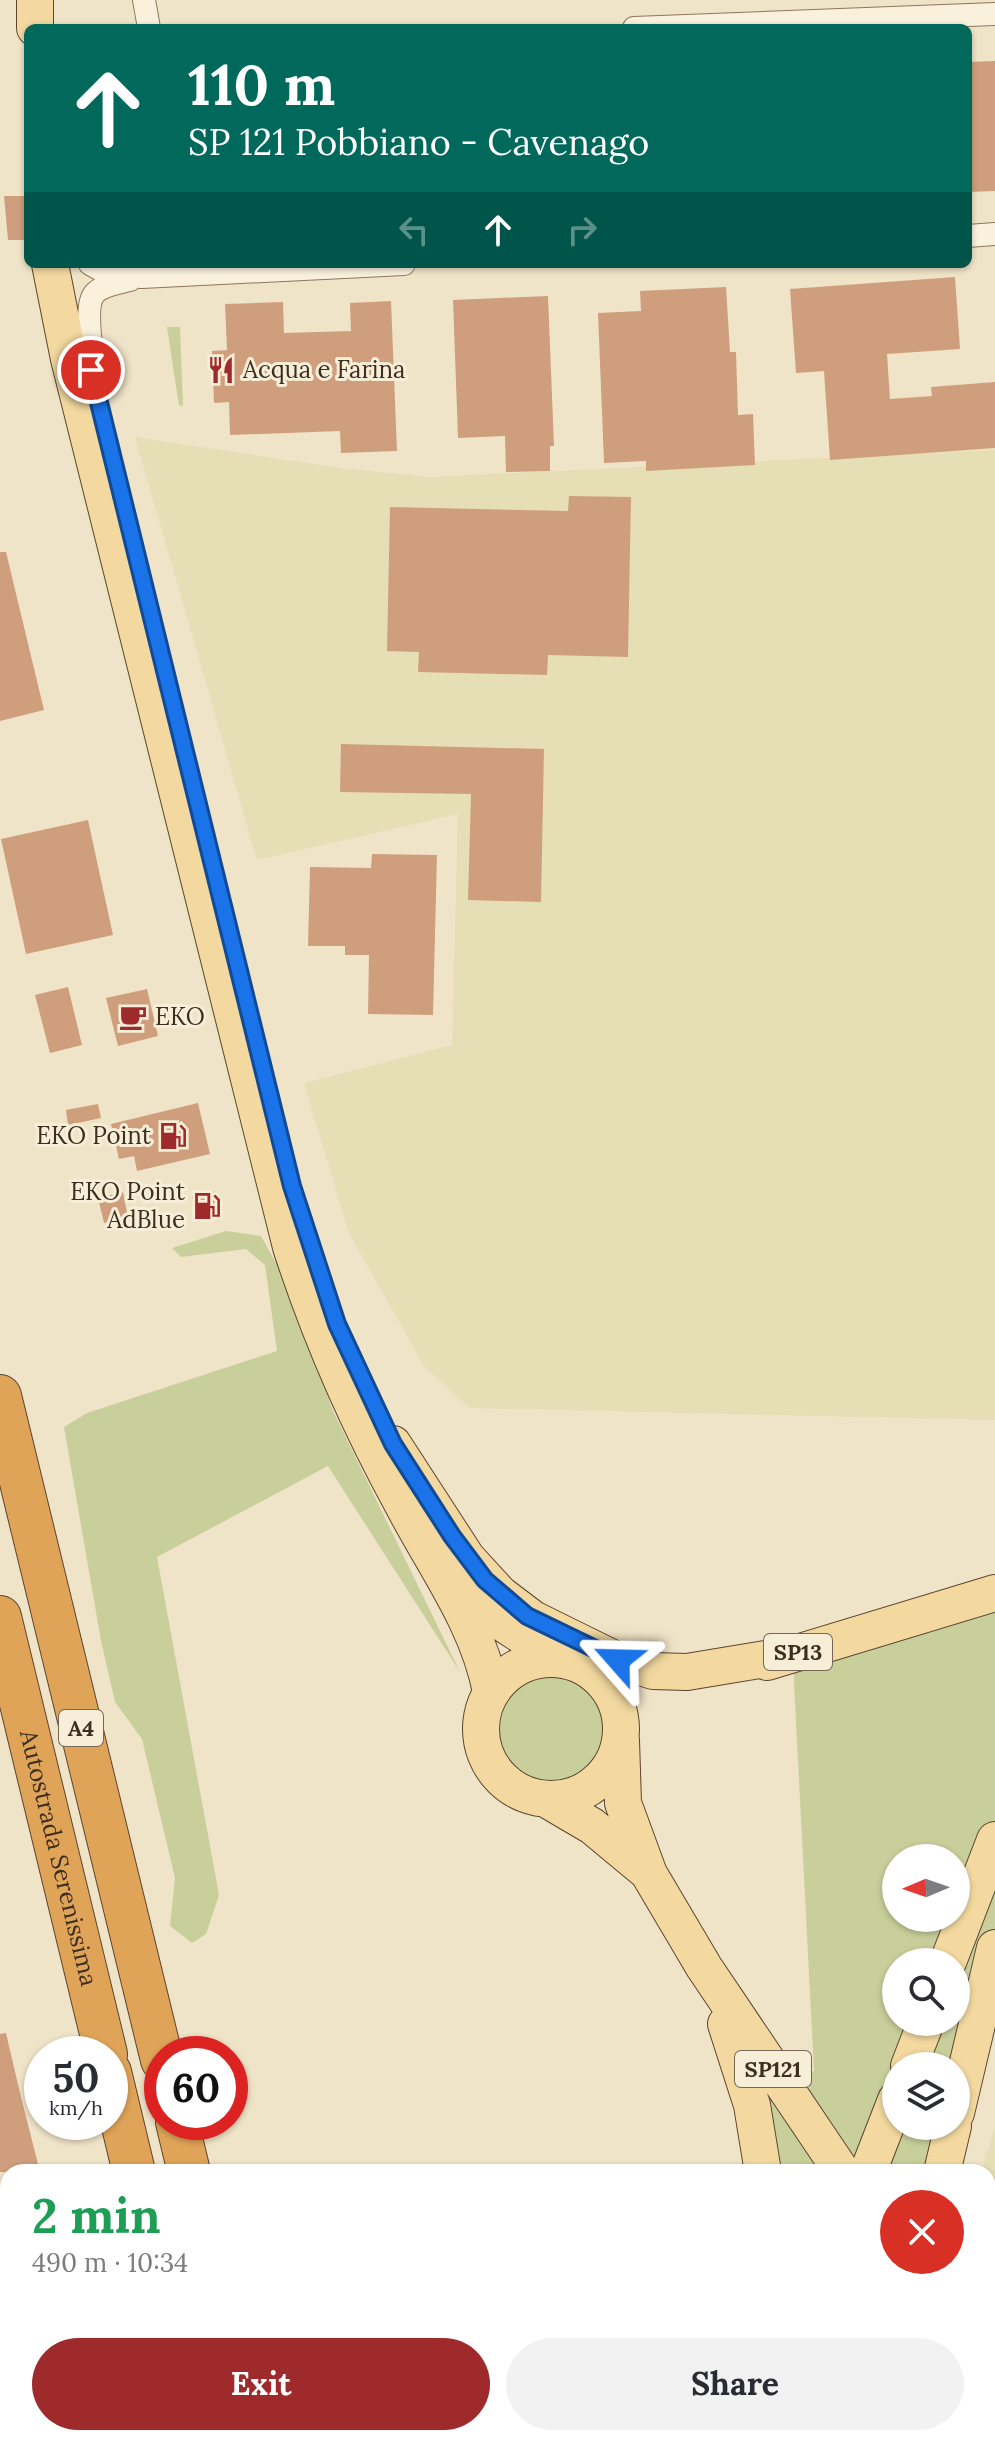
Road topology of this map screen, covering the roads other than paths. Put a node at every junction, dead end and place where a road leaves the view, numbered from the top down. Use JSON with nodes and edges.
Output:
{"nodes":[{"id":1,"x":35,"y":0,"type":"edge"},
{"id":2,"x":58,"y":0,"type":"edge"},
{"id":3,"x":144,"y":0,"type":"edge"},
{"id":4,"x":995,"y":14,"type":"edge"},
{"id":5,"x":35,"y":24,"type":"edge"},
{"id":6,"x":59,"y":24,"type":"edge"},
{"id":7,"x":148,"y":24,"type":"edge"},
{"id":8,"x":737,"y":24,"type":"edge"},
{"id":9,"x":995,"y":234,"type":"edge"},
{"id":10,"x":972,"y":236,"type":"edge"},
{"id":11,"x":51,"y":268,"type":"edge"},
{"id":12,"x":72,"y":268,"type":"edge"},
{"id":13,"x":97,"y":268,"type":"edge"},
{"id":14,"x":323,"y":268,"type":"edge"},
{"id":15,"x":142,"y":277,"type":"junction"},
{"id":16,"x":97,"y":392,"type":"junction"},
{"id":17,"x":0,"y":1396,"type":"edge"},
{"id":18,"x":393,"y":1444,"type":"junction"},
{"id":19,"x":995,"y":1593,"type":"edge"},
{"id":20,"x":0,"y":1617,"type":"edge"},
{"id":21,"x":790,"y":1655,"type":"junction"},
{"id":22,"x":556,"y":1658,"type":"junction"},
{"id":23,"x":600,"y":1678,"type":"junction"},
{"id":24,"x":491,"y":1692,"type":"junction"},
{"id":25,"x":621,"y":1740,"type":"junction"},
{"id":26,"x":546,"y":1799,"type":"junction"},
{"id":27,"x":995,"y":1840,"type":"edge"},
{"id":28,"x":649,"y":1874,"type":"junction"},
{"id":29,"x":71,"y":1907,"type":"junction"},
{"id":30,"x":953,"y":1948,"type":"edge"},
{"id":31,"x":995,"y":1948,"type":"edge"},
{"id":32,"x":704,"y":1967,"type":"junction"},
{"id":33,"x":79,"y":2036,"type":"edge"},
{"id":34,"x":102,"y":2036,"type":"edge"},
{"id":35,"x":156,"y":2036,"type":"edge"},
{"id":36,"x":970,"y":2054,"type":"edge"},
{"id":37,"x":882,"y":2128,"type":"edge"},
{"id":38,"x":102,"y":2140,"type":"edge"},
{"id":39,"x":126,"y":2140,"type":"edge"},
{"id":40,"x":181,"y":2140,"type":"edge"},
{"id":41,"x":950,"y":2140,"type":"edge"},
{"id":42,"x":107,"y":2164,"type":"edge"},
{"id":43,"x":132,"y":2164,"type":"edge"},
{"id":44,"x":187,"y":2164,"type":"edge"},
{"id":45,"x":762,"y":2164,"type":"edge"},
{"id":46,"x":857,"y":2164,"type":"edge"},
{"id":47,"x":864,"y":2164,"type":"edge"},
{"id":48,"x":944,"y":2164,"type":"edge"}],
"edges":[{"from":1,"to":5,"type":"main road"},
{"from":2,"to":6,"type":"main road"},
{"from":3,"to":7,"type":"street"},
{"from":4,"to":8,"type":"street"},
{"from":9,"to":10,"type":"street"},
{"from":11,"to":24,"type":"main road","number":"SP121"},
{"from":12,"to":16,"type":"main road"},
{"from":13,"to":15,"type":"street"},
{"from":14,"to":15,"type":"street"},
{"from":15,"to":16,"type":"street"},
{"from":16,"to":18,"type":"main road"},
{"from":17,"to":35,"type":"highway","number":"A4"},
{"from":18,"to":21,"type":"main road","number":"SP13"},
{"from":18,"to":22,"type":"main road"},
{"from":19,"to":21,"type":"main road","number":"SP13"},
{"from":20,"to":29,"type":"highway","name":"Autostrada Serenissima","number":"A4"},
{"from":21,"to":23,"type":"main road","number":"SP13"},
{"from":22,"to":23,"type":"main road"},
{"from":22,"to":24,"type":"main road"},
{"from":23,"to":25,"type":"main road","number":"SP121"},
{"from":24,"to":26,"type":"main road","number":"SP121"},
{"from":25,"to":26,"type":"main road"},
{"from":25,"to":28,"type":"main road","number":"SP121"},
{"from":26,"to":28,"type":"main road","number":"SP121"},
{"from":27,"to":30,"type":"main road"},
{"from":28,"to":32,"type":"main road","number":"SP121"},
{"from":29,"to":33,"type":"highway"},
{"from":29,"to":34,"type":"highway","name":"Autostrada Serenissima","number":"A4"},
{"from":31,"to":36,"type":"main road"},
{"from":32,"to":45,"type":"main road"},
{"from":32,"to":46,"type":"main road","number":"SP121"},
{"from":37,"to":47,"type":"main road"},
{"from":38,"to":42,"type":"highway"},
{"from":39,"to":43,"type":"highway"},
{"from":40,"to":44,"type":"highway"},
{"from":41,"to":48,"type":"main road"}]}
